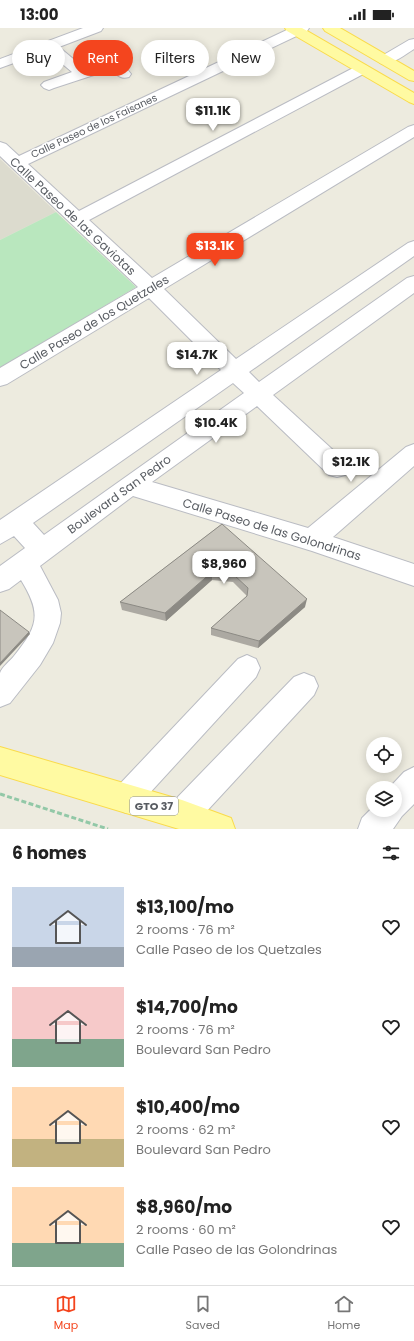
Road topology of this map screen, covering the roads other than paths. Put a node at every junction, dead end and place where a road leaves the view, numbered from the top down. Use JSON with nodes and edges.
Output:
{"nodes":[{"id":1,"x":96,"y":28,"type":"edge"},
{"id":2,"x":330,"y":28,"type":"edge"},
{"id":3,"x":297,"y":29,"type":"edge"},
{"id":4,"x":63,"y":40,"type":"edge"},
{"id":5,"x":414,"y":43,"type":"edge"},
{"id":6,"x":12,"y":59,"type":"edge"},
{"id":7,"x":65,"y":59,"type":"edge"},
{"id":8,"x":385,"y":60,"type":"junction"},
{"id":9,"x":0,"y":64,"type":"edge"},
{"id":10,"x":73,"y":66,"type":"edge"},
{"id":11,"x":362,"y":69,"type":"junction"},
{"id":12,"x":73,"y":76,"type":"edge"},
{"id":13,"x":414,"y":77,"type":"edge"},
{"id":14,"x":49,"y":85,"type":"dead end"},
{"id":15,"x":414,"y":99,"type":"edge"},
{"id":16,"x":414,"y":130,"type":"edge"},
{"id":17,"x":0,"y":147,"type":"edge"},
{"id":18,"x":17,"y":163,"type":"junction"},
{"id":19,"x":78,"y":219,"type":"junction"},
{"id":20,"x":414,"y":247,"type":"edge"},
{"id":21,"x":414,"y":283,"type":"edge"},
{"id":22,"x":151,"y":288,"type":"junction"},
{"id":23,"x":234,"y":370,"type":"junction"},
{"id":24,"x":0,"y":378,"type":"edge"},
{"id":25,"x":257,"y":394,"type":"junction"},
{"id":26,"x":414,"y":453,"type":"edge"},
{"id":27,"x":337,"y":468,"type":"dead end"},
{"id":28,"x":130,"y":485,"type":"junction"},
{"id":29,"x":8,"y":528,"type":"edge"},
{"id":30,"x":312,"y":540,"type":"junction"},
{"id":31,"x":33,"y":557,"type":"junction"},
{"id":32,"x":414,"y":575,"type":"edge"},
{"id":33,"x":0,"y":581,"type":"edge"},
{"id":34,"x":247,"y":668,"type":"dead end"},
{"id":35,"x":3,"y":682,"type":"edge"},
{"id":36,"x":304,"y":686,"type":"dead end"},
{"id":37,"x":0,"y":761,"type":"edge"},
{"id":38,"x":414,"y":782,"type":"edge"},
{"id":39,"x":402,"y":796,"type":"edge"},
{"id":40,"x":126,"y":798,"type":"junction"},
{"id":41,"x":182,"y":815,"type":"junction"},
{"id":42,"x":384,"y":817,"type":"edge"},
{"id":43,"x":220,"y":829,"type":"edge"},
{"id":44,"x":373,"y":829,"type":"edge"}],
"edges":[{"from":1,"to":4,"type":"street"},
{"from":2,"to":8,"type":"main road"},
{"from":3,"to":11,"type":"main road"},
{"from":3,"to":18,"type":"street","name":"Calle Paseo de los Faisanes"},
{"from":5,"to":8,"type":"street"},
{"from":6,"to":9,"type":"street"},
{"from":7,"to":10,"type":"street"},
{"from":8,"to":13,"type":"main road"},
{"from":11,"to":15,"type":"main road"},
{"from":11,"to":19,"type":"street"},
{"from":12,"to":14,"type":"street"},
{"from":16,"to":22,"type":"street","name":"Calle Paseo de los Quetzales"},
{"from":17,"to":18,"type":"street","name":"Calle Paseo de las Gaviotas"},
{"from":18,"to":19,"type":"street","name":"Calle Paseo de las Gaviotas"},
{"from":19,"to":22,"type":"street","name":"Calle Paseo de las Gaviotas"},
{"from":20,"to":23,"type":"street"},
{"from":21,"to":25,"type":"street","name":"Boulevard San Pedro"},
{"from":22,"to":23,"type":"street","name":"Calle Paseo de las Gaviotas"},
{"from":22,"to":24,"type":"street","name":"Calle Paseo de los Quetzales"},
{"from":23,"to":25,"type":"street","name":"Calle Paseo de las Gaviotas"},
{"from":23,"to":29,"type":"street"},
{"from":25,"to":27,"type":"street","name":"Calle Paseo de las Gaviotas"},
{"from":25,"to":28,"type":"street","name":"Boulevard San Pedro"},
{"from":26,"to":30,"type":"street"},
{"from":28,"to":30,"type":"street","name":"Calle Paseo de las Golondrinas"},
{"from":28,"to":31,"type":"street","name":"Boulevard San Pedro"},
{"from":29,"to":31,"type":"street"},
{"from":30,"to":32,"type":"street","name":"Calle Paseo de las Golondrinas"},
{"from":31,"to":33,"type":"street","name":"Boulevard San Pedro"},
{"from":31,"to":35,"type":"street"},
{"from":34,"to":40,"type":"street"},
{"from":36,"to":41,"type":"street"},
{"from":37,"to":40,"type":"main road","number":"GTO 37"},
{"from":38,"to":39,"type":"street"},
{"from":40,"to":41,"type":"main road","number":"GTO 37"},
{"from":41,"to":43,"type":"main road","number":"GTO 37"},
{"from":42,"to":44,"type":"street"}]}
